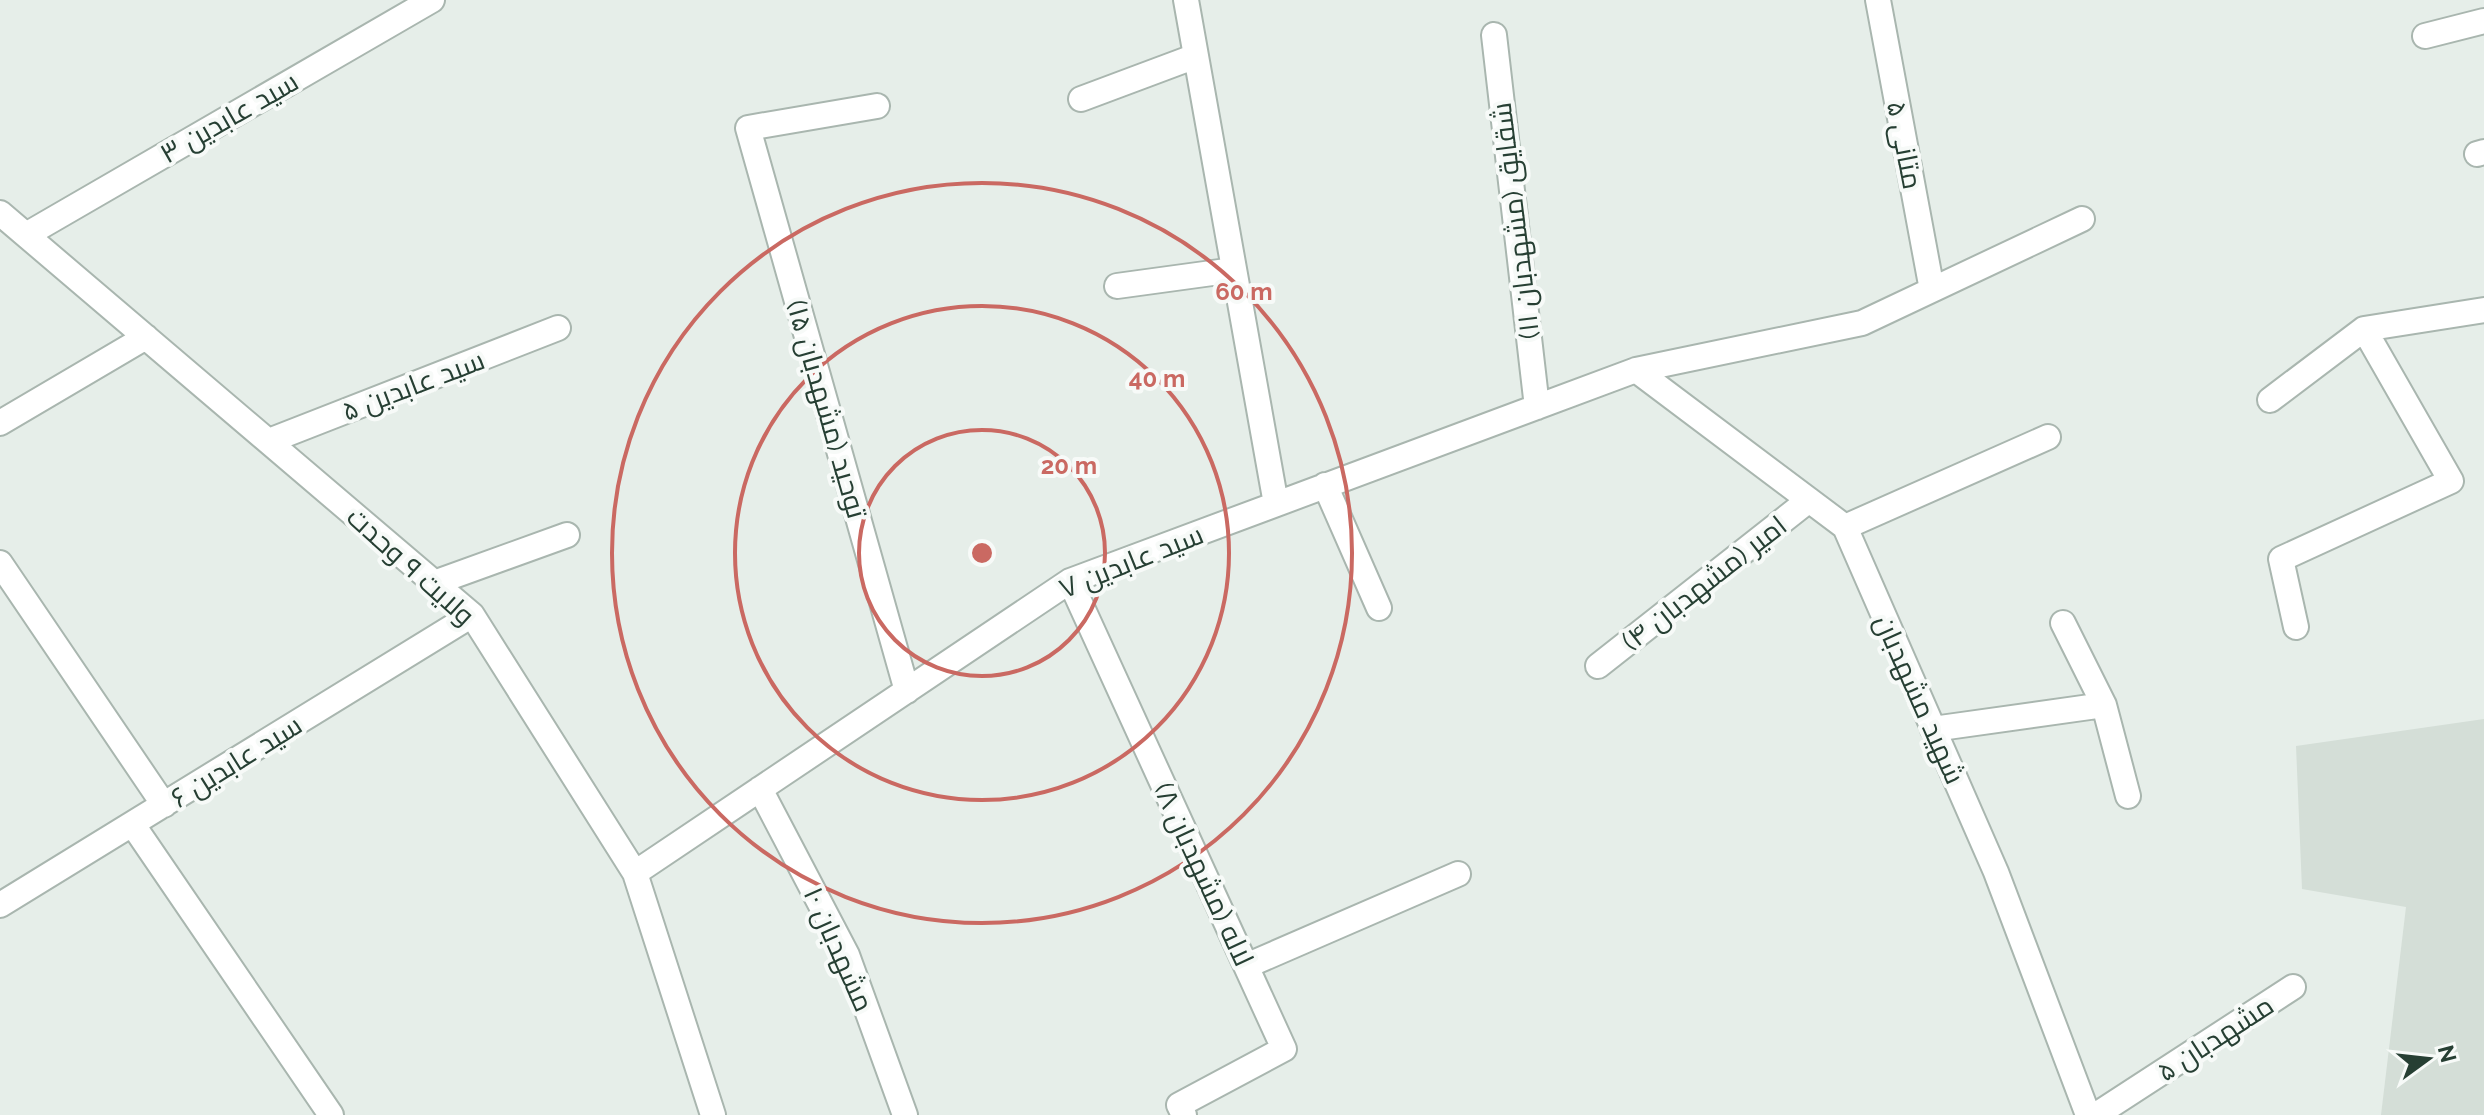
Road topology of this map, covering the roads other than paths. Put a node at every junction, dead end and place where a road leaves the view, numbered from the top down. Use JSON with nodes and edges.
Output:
{"nodes":[{"id":1,"x":432,"y":0,"type":"edge"},
{"id":2,"x":1186,"y":0,"type":"edge"},
{"id":3,"x":1878,"y":0,"type":"edge"},
{"id":4,"x":2484,"y":21,"type":"edge"},
{"id":5,"x":1494,"y":35,"type":"dead end"},
{"id":6,"x":2425,"y":36,"type":"dead end"},
{"id":7,"x":1196,"y":56,"type":"junction"},
{"id":8,"x":1081,"y":99,"type":"dead end"},
{"id":9,"x":877,"y":106,"type":"dead end"},
{"id":10,"x":0,"y":213,"type":"edge"},
{"id":11,"x":2082,"y":219,"type":"dead end"},
{"id":12,"x":26,"y":235,"type":"junction"},
{"id":13,"x":1234,"y":270,"type":"junction"},
{"id":14,"x":1117,"y":286,"type":"dead end"},
{"id":15,"x":1932,"y":290,"type":"junction"},
{"id":16,"x":2484,"y":310,"type":"edge"},
{"id":17,"x":558,"y":328,"type":"dead end"},
{"id":18,"x":2364,"y":329,"type":"junction"},
{"id":19,"x":146,"y":337,"type":"junction"},
{"id":20,"x":1636,"y":370,"type":"junction"},
{"id":21,"x":2270,"y":400,"type":"dead end"},
{"id":22,"x":1537,"y":407,"type":"junction"},
{"id":23,"x":0,"y":423,"type":"edge"},
{"id":24,"x":2048,"y":437,"type":"dead end"},
{"id":25,"x":269,"y":441,"type":"junction"},
{"id":26,"x":1325,"y":485,"type":"junction"},
{"id":27,"x":1809,"y":500,"type":"junction"},
{"id":28,"x":1276,"y":504,"type":"junction"},
{"id":29,"x":1845,"y":527,"type":"junction"},
{"id":30,"x":567,"y":535,"type":"dead end"},
{"id":31,"x":0,"y":563,"type":"edge"},
{"id":32,"x":1070,"y":581,"type":"junction"},
{"id":33,"x":434,"y":583,"type":"junction"},
{"id":34,"x":1379,"y":608,"type":"dead end"},
{"id":35,"x":472,"y":615,"type":"junction"},
{"id":36,"x":2063,"y":623,"type":"dead end"},
{"id":37,"x":2296,"y":627,"type":"dead end"},
{"id":38,"x":1598,"y":666,"type":"dead end"},
{"id":39,"x":907,"y":691,"type":"junction"},
{"id":40,"x":2104,"y":705,"type":"junction"},
{"id":41,"x":1933,"y":729,"type":"junction"},
{"id":42,"x":760,"y":789,"type":"junction"},
{"id":43,"x":2128,"y":796,"type":"dead end"},
{"id":44,"x":164,"y":805,"type":"junction"},
{"id":45,"x":133,"y":825,"type":"junction"},
{"id":46,"x":635,"y":873,"type":"junction"},
{"id":47,"x":1458,"y":874,"type":"dead end"},
{"id":48,"x":0,"y":905,"type":"edge"},
{"id":49,"x":1246,"y":966,"type":"junction"},
{"id":50,"x":2293,"y":987,"type":"dead end"},
{"id":51,"x":331,"y":1115,"type":"edge"},
{"id":52,"x":713,"y":1115,"type":"edge"},
{"id":53,"x":905,"y":1115,"type":"edge"},
{"id":54,"x":1184,"y":1115,"type":"edge"},
{"id":55,"x":2088,"y":1115,"type":"edge"},
{"id":56,"x":2096,"y":1115,"type":"edge"}],
"edges":[{"from":1,"to":12,"type":"street","name":"سید عابدین ۳"},
{"from":2,"to":7,"type":"street"},
{"from":3,"to":15,"type":"street","name":"متانی ۵"},
{"from":4,"to":6,"type":"street"},
{"from":5,"to":22,"type":"street","name":"شقایق (مشهدبان ۱۱)"},
{"from":7,"to":8,"type":"street"},
{"from":7,"to":13,"type":"street"},
{"from":9,"to":39,"type":"street","name":"توحید (مشهدبان ۱۵)"},
{"from":10,"to":12,"type":"street","name":"ولایت ۹ وحدت"},
{"from":11,"to":15,"type":"street","name":"سید عابدین ۷"},
{"from":12,"to":19,"type":"street","name":"ولایت ۹ وحدت"},
{"from":13,"to":14,"type":"street"},
{"from":13,"to":28,"type":"street"},
{"from":15,"to":20,"type":"street","name":"سید عابدین ۷"},
{"from":16,"to":18,"type":"street"},
{"from":17,"to":25,"type":"street","name":"سید عابدین ۵"},
{"from":18,"to":21,"type":"street"},
{"from":18,"to":37,"type":"street"},
{"from":19,"to":23,"type":"street"},
{"from":19,"to":25,"type":"street","name":"ولایت ۹ وحدت"},
{"from":20,"to":22,"type":"street","name":"سید عابدین ۷"},
{"from":20,"to":27,"type":"street","name":"شهید مشهدبان"},
{"from":22,"to":26,"type":"street","name":"سید عابدین ۷"},
{"from":24,"to":29,"type":"street"},
{"from":25,"to":33,"type":"street","name":"ولایت ۹ وحدت"},
{"from":26,"to":28,"type":"street","name":"سید عابدین ۷"},
{"from":26,"to":34,"type":"street"},
{"from":27,"to":29,"type":"street","name":"شهید مشهدبان"},
{"from":27,"to":38,"type":"street","name":"امیر (مشهدبان ۴)"},
{"from":28,"to":32,"type":"street","name":"سید عابدین ۷"},
{"from":29,"to":41,"type":"street","name":"شهید مشهدبان"},
{"from":30,"to":33,"type":"street"},
{"from":31,"to":44,"type":"street"},
{"from":32,"to":39,"type":"street","name":"سید عابدین ۷"},
{"from":32,"to":49,"type":"street","name":"لاله (مشهدبان ۸)"},
{"from":33,"to":35,"type":"street","name":"ولایت ۹ وحدت"},
{"from":35,"to":44,"type":"street","name":"سید عابدین ۶"},
{"from":35,"to":46,"type":"street","name":"ولایت ۹ وحدت"},
{"from":36,"to":40,"type":"street"},
{"from":39,"to":42,"type":"street","name":"سید عابدین ۷"},
{"from":40,"to":41,"type":"street"},
{"from":40,"to":43,"type":"street"},
{"from":41,"to":55,"type":"street","name":"شهید مشهدبان"},
{"from":42,"to":46,"type":"street","name":"سید عابدین ۷"},
{"from":42,"to":53,"type":"street","name":"مشهدبان ۱۰"},
{"from":44,"to":45,"type":"street","name":"سید عابدین ۶"},
{"from":45,"to":48,"type":"street","name":"سید عابدین ۶"},
{"from":45,"to":51,"type":"street"},
{"from":46,"to":52,"type":"street","name":"ولایت ۹ وحدت"},
{"from":47,"to":49,"type":"street"},
{"from":49,"to":54,"type":"street","name":"لاله (مشهدبان ۸)"},
{"from":50,"to":56,"type":"street","name":"مشهدبان ۵"}]}
